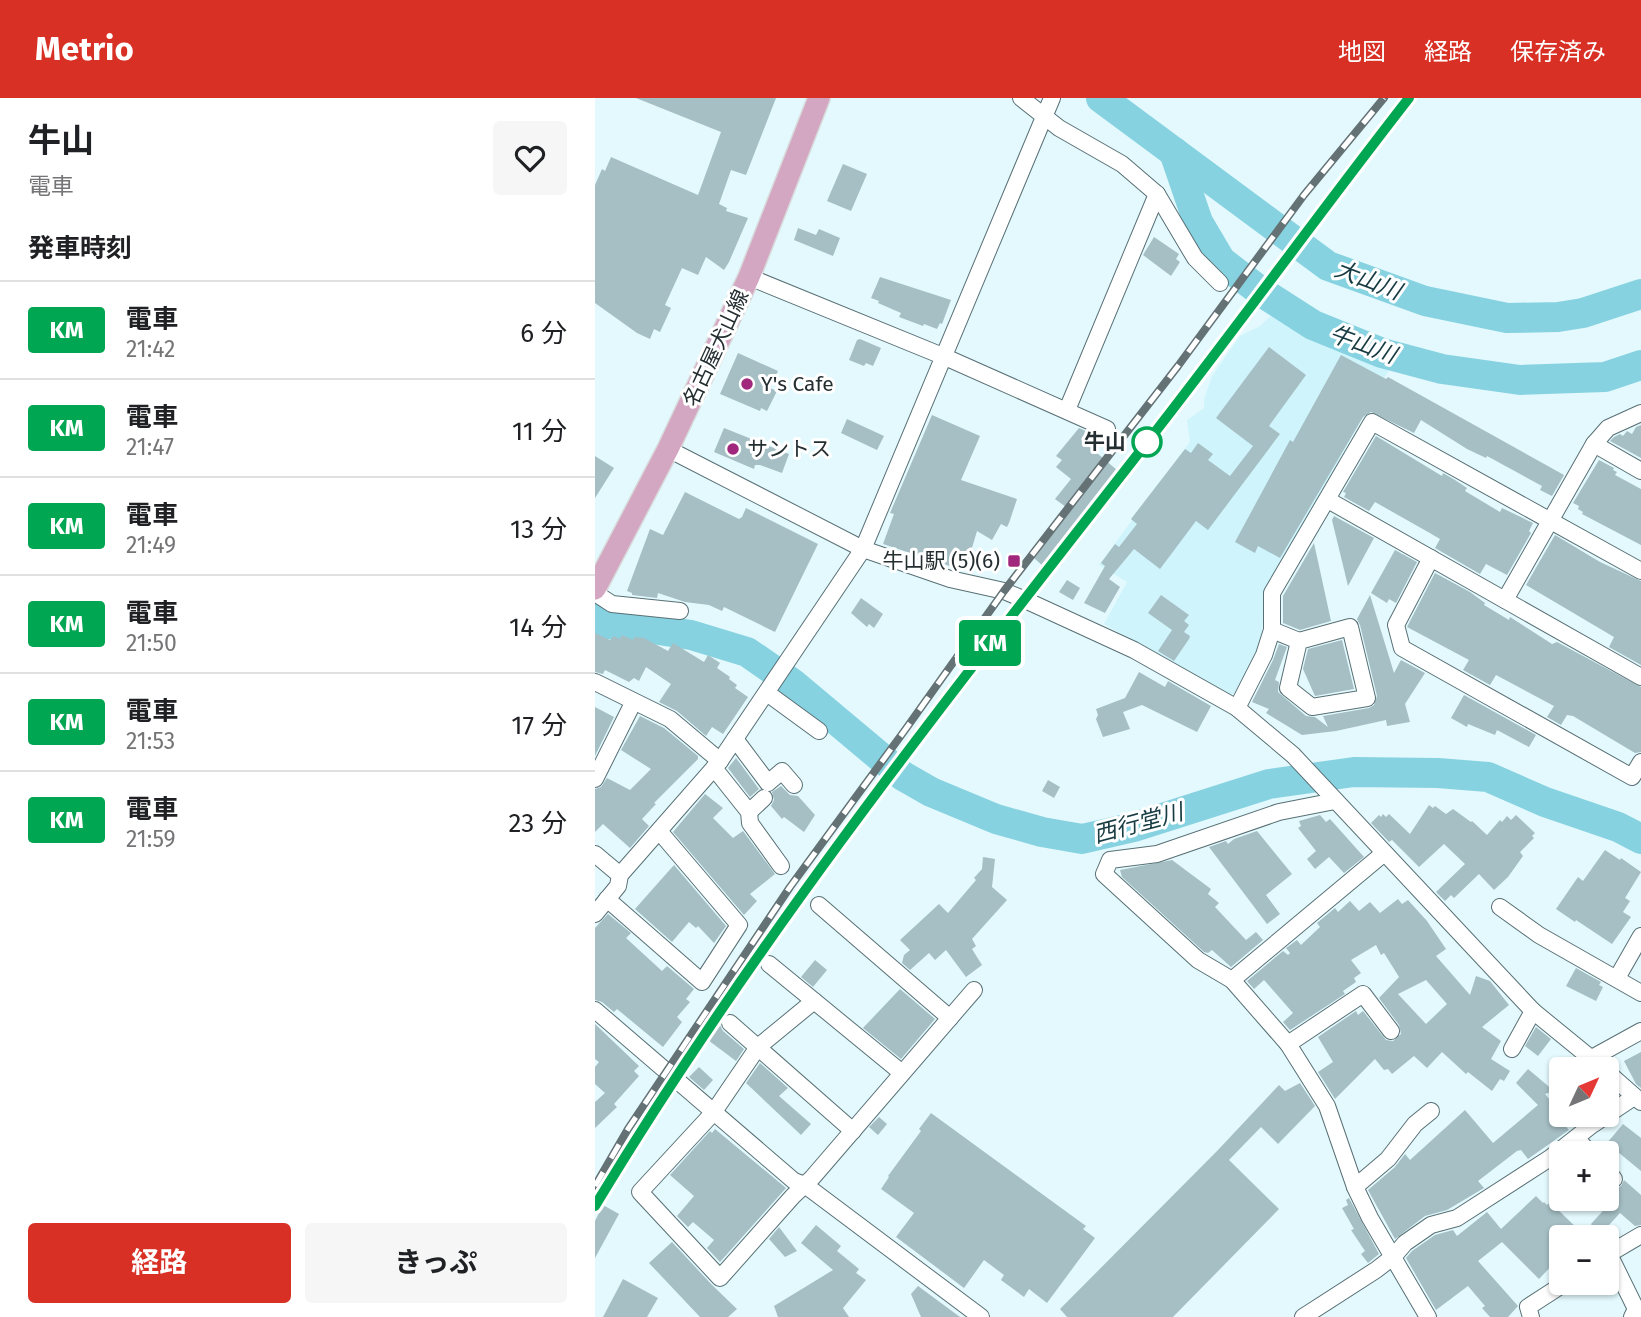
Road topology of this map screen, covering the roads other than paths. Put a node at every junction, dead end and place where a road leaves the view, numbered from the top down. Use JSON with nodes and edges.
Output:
{"nodes":[{"id":1,"x":819,"y":98,"type":"edge"},
{"id":2,"x":1021,"y":98,"type":"edge"},
{"id":3,"x":1048,"y":107,"type":"edge"},
{"id":4,"x":1157,"y":194,"type":"junction"},
{"id":5,"x":749,"y":277,"type":"junction"},
{"id":6,"x":1220,"y":283,"type":"dead end"},
{"id":7,"x":945,"y":357,"type":"junction"},
{"id":8,"x":1067,"y":410,"type":"junction"},
{"id":9,"x":1641,"y":413,"type":"edge"},
{"id":10,"x":1107,"y":429,"type":"dead end"},
{"id":11,"x":1594,"y":444,"type":"junction"},
{"id":12,"x":669,"y":449,"type":"junction"},
{"id":13,"x":1641,"y":471,"type":"edge"},
{"id":14,"x":1328,"y":500,"type":"junction"},
{"id":15,"x":1551,"y":522,"type":"junction"},
{"id":16,"x":863,"y":549,"type":"junction"},
{"id":17,"x":1431,"y":558,"type":"junction"},
{"id":18,"x":1641,"y":571,"type":"edge"},
{"id":19,"x":595,"y":591,"type":"edge"},
{"id":20,"x":1505,"y":600,"type":"junction"},
{"id":21,"x":680,"y":611,"type":"dead end"},
{"id":22,"x":1272,"y":630,"type":"junction"},
{"id":23,"x":1299,"y":640,"type":"junction"},
{"id":24,"x":1641,"y":677,"type":"edge"},
{"id":25,"x":595,"y":682,"type":"edge"},
{"id":26,"x":769,"y":689,"type":"junction"},
{"id":27,"x":633,"y":703,"type":"junction"},
{"id":28,"x":1237,"y":708,"type":"junction"},
{"id":29,"x":819,"y":732,"type":"dead end"},
{"id":30,"x":735,"y":739,"type":"junction"},
{"id":31,"x":1641,"y":762,"type":"edge"},
{"id":32,"x":717,"y":765,"type":"junction"},
{"id":33,"x":595,"y":779,"type":"edge"},
{"id":34,"x":793,"y":785,"type":"dead end"},
{"id":35,"x":764,"y":798,"type":"dead end"},
{"id":36,"x":1332,"y":798,"type":"junction"},
{"id":37,"x":749,"y":812,"type":"junction"},
{"id":38,"x":659,"y":831,"type":"junction"},
{"id":39,"x":595,"y":854,"type":"edge"},
{"id":40,"x":1383,"y":854,"type":"junction"},
{"id":41,"x":781,"y":866,"type":"dead end"},
{"id":42,"x":620,"y":875,"type":"junction"},
{"id":43,"x":607,"y":899,"type":"junction"},
{"id":44,"x":819,"y":905,"type":"dead end"},
{"id":45,"x":1500,"y":907,"type":"dead end"},
{"id":46,"x":595,"y":914,"type":"edge"},
{"id":47,"x":1641,"y":936,"type":"edge"},
{"id":48,"x":769,"y":964,"type":"dead end"},
{"id":49,"x":1617,"y":978,"type":"junction"},
{"id":50,"x":1232,"y":980,"type":"junction"},
{"id":51,"x":974,"y":990,"type":"dead end"},
{"id":52,"x":1641,"y":993,"type":"edge"},
{"id":53,"x":814,"y":1000,"type":"junction"},
{"id":54,"x":595,"y":1010,"type":"edge"},
{"id":55,"x":1533,"y":1011,"type":"junction"},
{"id":56,"x":950,"y":1018,"type":"junction"},
{"id":57,"x":730,"y":1023,"type":"dead end"},
{"id":58,"x":1391,"y":1031,"type":"dead end"},
{"id":59,"x":1641,"y":1031,"type":"edge"},
{"id":60,"x":1288,"y":1044,"type":"junction"},
{"id":61,"x":758,"y":1047,"type":"junction"},
{"id":62,"x":1512,"y":1049,"type":"dead end"},
{"id":63,"x":1590,"y":1057,"type":"edge"},
{"id":64,"x":1611,"y":1057,"type":"edge"},
{"id":65,"x":902,"y":1073,"type":"junction"},
{"id":66,"x":1619,"y":1082,"type":"edge"},
{"id":67,"x":1639,"y":1099,"type":"edge"},
{"id":68,"x":1431,"y":1111,"type":"dead end"},
{"id":69,"x":713,"y":1113,"type":"junction"},
{"id":70,"x":853,"y":1131,"type":"junction"},
{"id":71,"x":1576,"y":1138,"type":"junction"},
{"id":72,"x":1579,"y":1141,"type":"edge"},
{"id":73,"x":805,"y":1185,"type":"junction"},
{"id":74,"x":1355,"y":1187,"type":"junction"},
{"id":75,"x":1641,"y":1235,"type":"edge"},
{"id":76,"x":1619,"y":1248,"type":"edge"},
{"id":77,"x":1394,"y":1256,"type":"junction"},
{"id":78,"x":1619,"y":1276,"type":"edge"},
{"id":79,"x":1549,"y":1293,"type":"edge"},
{"id":80,"x":981,"y":1317,"type":"edge"},
{"id":81,"x":1303,"y":1317,"type":"edge"},
{"id":82,"x":1428,"y":1317,"type":"edge"},
{"id":83,"x":1531,"y":1317,"type":"edge"},
{"id":84,"x":1632,"y":1317,"type":"edge"}],
"edges":[{"from":1,"to":5,"type":"main road","name":"名古屋犬山線"},
{"from":2,"to":3,"type":"street"},
{"from":3,"to":4,"type":"street"},
{"from":3,"to":7,"type":"street"},
{"from":4,"to":6,"type":"street"},
{"from":4,"to":8,"type":"street"},
{"from":5,"to":7,"type":"street"},
{"from":5,"to":12,"type":"main road","name":"名古屋犬山線"},
{"from":7,"to":8,"type":"street"},
{"from":7,"to":16,"type":"street"},
{"from":8,"to":10,"type":"street"},
{"from":9,"to":11,"type":"street"},
{"from":11,"to":13,"type":"street"},
{"from":11,"to":15,"type":"street"},
{"from":12,"to":16,"type":"street"},
{"from":12,"to":19,"type":"main road","name":"名古屋犬山線"},
{"from":14,"to":15,"type":"street"},
{"from":14,"to":17,"type":"street"},
{"from":14,"to":22,"type":"street"},
{"from":15,"to":18,"type":"street"},
{"from":15,"to":20,"type":"street"},
{"from":16,"to":26,"type":"street"},
{"from":16,"to":28,"type":"street"},
{"from":17,"to":20,"type":"street"},
{"from":17,"to":31,"type":"street"},
{"from":19,"to":21,"type":"street"},
{"from":20,"to":24,"type":"street"},
{"from":22,"to":23,"type":"street"},
{"from":22,"to":28,"type":"street"},
{"from":23,"to":23,"type":"street"},
{"from":25,"to":27,"type":"street"},
{"from":26,"to":29,"type":"street"},
{"from":26,"to":30,"type":"street"},
{"from":27,"to":32,"type":"street"},
{"from":27,"to":33,"type":"street"},
{"from":28,"to":36,"type":"street"},
{"from":30,"to":32,"type":"street"},
{"from":30,"to":34,"type":"street"},
{"from":32,"to":37,"type":"street"},
{"from":32,"to":38,"type":"street"},
{"from":35,"to":37,"type":"street"},
{"from":36,"to":40,"type":"street"},
{"from":36,"to":50,"type":"street"},
{"from":37,"to":41,"type":"street"},
{"from":38,"to":42,"type":"street"},
{"from":38,"to":43,"type":"street"},
{"from":39,"to":42,"type":"street"},
{"from":40,"to":50,"type":"street"},
{"from":40,"to":55,"type":"street"},
{"from":42,"to":43,"type":"street"},
{"from":43,"to":46,"type":"street"},
{"from":44,"to":56,"type":"street"},
{"from":45,"to":49,"type":"street"},
{"from":47,"to":49,"type":"street"},
{"from":48,"to":53,"type":"street"},
{"from":49,"to":52,"type":"street"},
{"from":50,"to":60,"type":"street"},
{"from":51,"to":56,"type":"street"},
{"from":53,"to":61,"type":"street"},
{"from":53,"to":65,"type":"street"},
{"from":54,"to":69,"type":"street"},
{"from":55,"to":62,"type":"street"},
{"from":55,"to":63,"type":"street"},
{"from":56,"to":65,"type":"street"},
{"from":57,"to":61,"type":"street"},
{"from":58,"to":60,"type":"street"},
{"from":59,"to":64,"type":"street"},
{"from":60,"to":74,"type":"street"},
{"from":61,"to":69,"type":"street"},
{"from":61,"to":70,"type":"street"},
{"from":65,"to":70,"type":"street"},
{"from":66,"to":67,"type":"street"},
{"from":67,"to":71,"type":"street"},
{"from":68,"to":74,"type":"street"},
{"from":69,"to":73,"type":"street"},
{"from":69,"to":73,"type":"street"},
{"from":70,"to":73,"type":"street"},
{"from":71,"to":72,"type":"street"},
{"from":71,"to":77,"type":"street"},
{"from":73,"to":80,"type":"street"},
{"from":74,"to":77,"type":"street"},
{"from":75,"to":76,"type":"street"},
{"from":77,"to":81,"type":"street"},
{"from":77,"to":82,"type":"street"},
{"from":78,"to":84,"type":"street"},
{"from":79,"to":83,"type":"street"}]}
